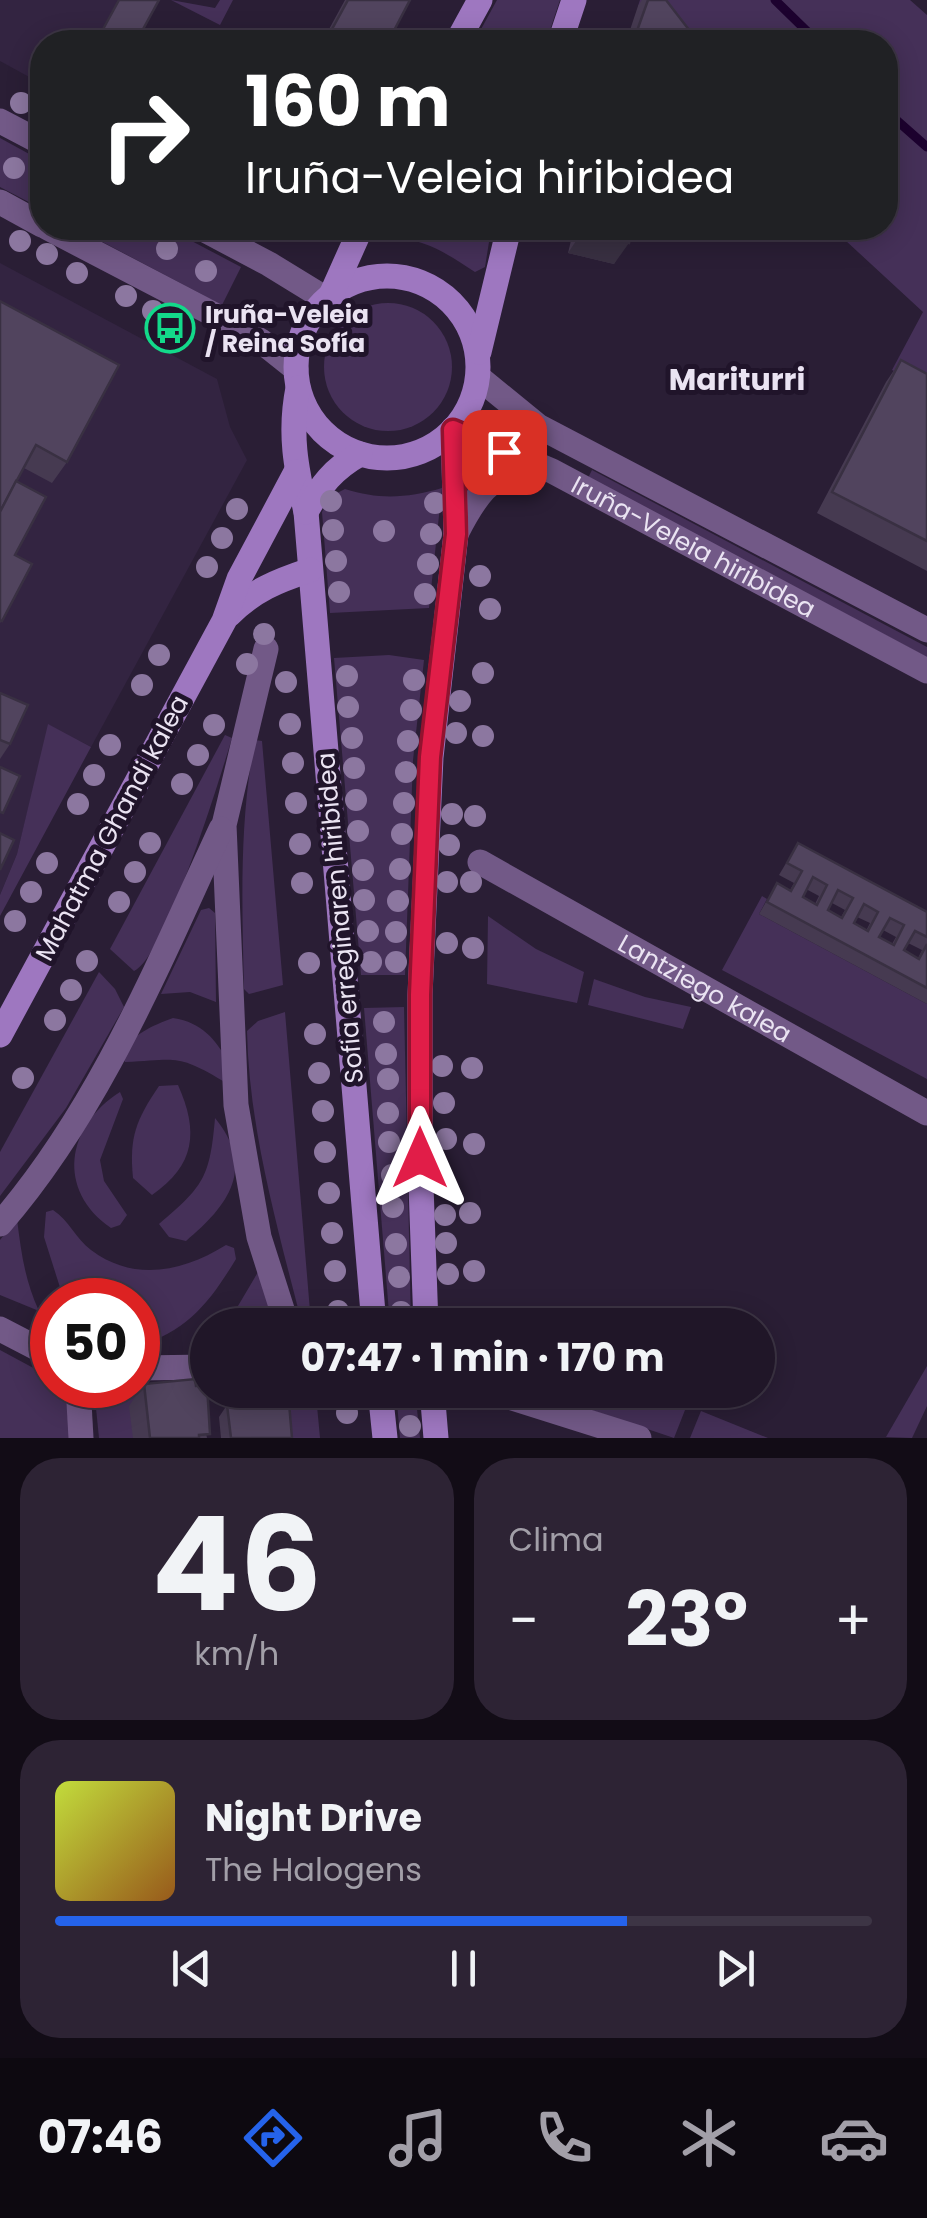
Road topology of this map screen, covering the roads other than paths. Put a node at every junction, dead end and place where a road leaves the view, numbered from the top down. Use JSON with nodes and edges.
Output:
{"nodes":[{"id":1,"x":480,"y":0,"type":"edge"},
{"id":2,"x":574,"y":0,"type":"edge"},
{"id":3,"x":464,"y":30,"type":"edge"},
{"id":4,"x":564,"y":30,"type":"edge"},
{"id":5,"x":0,"y":121,"type":"edge"},
{"id":6,"x":30,"y":137,"type":"edge"},
{"id":7,"x":0,"y":202,"type":"edge"},
{"id":8,"x":30,"y":218,"type":"edge"},
{"id":9,"x":71,"y":240,"type":"edge"},
{"id":10,"x":224,"y":240,"type":"edge"},
{"id":11,"x":355,"y":240,"type":"edge"},
{"id":12,"x":506,"y":240,"type":"edge"},
{"id":13,"x":329,"y":297,"type":"junction"},
{"id":14,"x":478,"y":367,"type":"junction"},
{"id":15,"x":297,"y":379,"type":"junction"},
{"id":16,"x":453,"y":430,"type":"junction"},
{"id":17,"x":360,"y":454,"type":"junction"},
{"id":18,"x":530,"y":464,"type":"junction"},
{"id":19,"x":296,"y":472,"type":"junction"},
{"id":20,"x":306,"y":512,"type":"junction"},
{"id":21,"x":456,"y":534,"type":"junction"},
{"id":22,"x":310,"y":570,"type":"junction"},
{"id":23,"x":224,"y":621,"type":"junction"},
{"id":24,"x":927,"y":630,"type":"edge"},
{"id":25,"x":266,"y":649,"type":"dead end"},
{"id":26,"x":927,"y":672,"type":"edge"},
{"id":27,"x":224,"y":825,"type":"junction"},
{"id":28,"x":480,"y":862,"type":"dead end"},
{"id":29,"x":0,"y":1035,"type":"edge"},
{"id":30,"x":927,"y":1112,"type":"edge"},
{"id":31,"x":0,"y":1224,"type":"edge"},
{"id":32,"x":282,"y":1308,"type":"edge"},
{"id":33,"x":373,"y":1308,"type":"edge"},
{"id":34,"x":425,"y":1308,"type":"edge"},
{"id":35,"x":0,"y":1329,"type":"edge"},
{"id":36,"x":30,"y":1345,"type":"edge"},
{"id":37,"x":160,"y":1368,"type":"edge"},
{"id":38,"x":190,"y":1368,"type":"edge"},
{"id":39,"x":79,"y":1408,"type":"edge"},
{"id":40,"x":382,"y":1408,"type":"edge"},
{"id":41,"x":434,"y":1408,"type":"edge"},
{"id":42,"x":544,"y":1408,"type":"edge"},
{"id":43,"x":81,"y":1438,"type":"edge"},
{"id":44,"x":385,"y":1438,"type":"edge"},
{"id":45,"x":436,"y":1438,"type":"edge"},
{"id":46,"x":638,"y":1438,"type":"edge"}],
"edges":[{"from":1,"to":3,"type":"main road"},
{"from":2,"to":4,"type":"main road"},
{"from":5,"to":6,"type":"street"},
{"from":7,"to":8,"type":"street"},
{"from":9,"to":15,"type":"street"},
{"from":10,"to":13,"type":"street"},
{"from":11,"to":13,"type":"main road"},
{"from":12,"to":14,"type":"main road"},
{"from":13,"to":14,"type":"main road"},
{"from":13,"to":15,"type":"main road"},
{"from":14,"to":16,"type":"main road"},
{"from":14,"to":24,"type":"street","name":"Iruña-Veleia hiribidea"},
{"from":15,"to":17,"type":"main road"},
{"from":15,"to":19,"type":"main road","name":"Sofia erreginaren hiribidea"},
{"from":16,"to":17,"type":"main road"},
{"from":16,"to":18,"type":"street","name":"Iruña-Veleia hiribidea"},
{"from":16,"to":21,"type":"main road"},
{"from":17,"to":20,"type":"main road"},
{"from":18,"to":21,"type":"street"},
{"from":18,"to":26,"type":"street","name":"Iruña-Veleia hiribidea"},
{"from":19,"to":20,"type":"main road","name":"Sofia erreginaren hiribidea"},
{"from":19,"to":23,"type":"main road","name":"Mahatma Ghandi kalea"},
{"from":20,"to":22,"type":"main road","name":"Sofia erreginaren hiribidea"},
{"from":21,"to":34,"type":"main road"},
{"from":22,"to":23,"type":"main road","name":"Mahatma Ghandi kalea"},
{"from":22,"to":33,"type":"main road","name":"Sofia erreginaren hiribidea"},
{"from":23,"to":29,"type":"main road","name":"Mahatma Ghandi kalea"},
{"from":25,"to":27,"type":"street"},
{"from":27,"to":31,"type":"street"},
{"from":27,"to":32,"type":"street"},
{"from":28,"to":30,"type":"street","name":"Lantziego kalea"},
{"from":35,"to":36,"type":"street"},
{"from":37,"to":38,"type":"street"},
{"from":39,"to":43,"type":"street"},
{"from":40,"to":44,"type":"main road"},
{"from":41,"to":45,"type":"main road"},
{"from":42,"to":46,"type":"street"}]}
